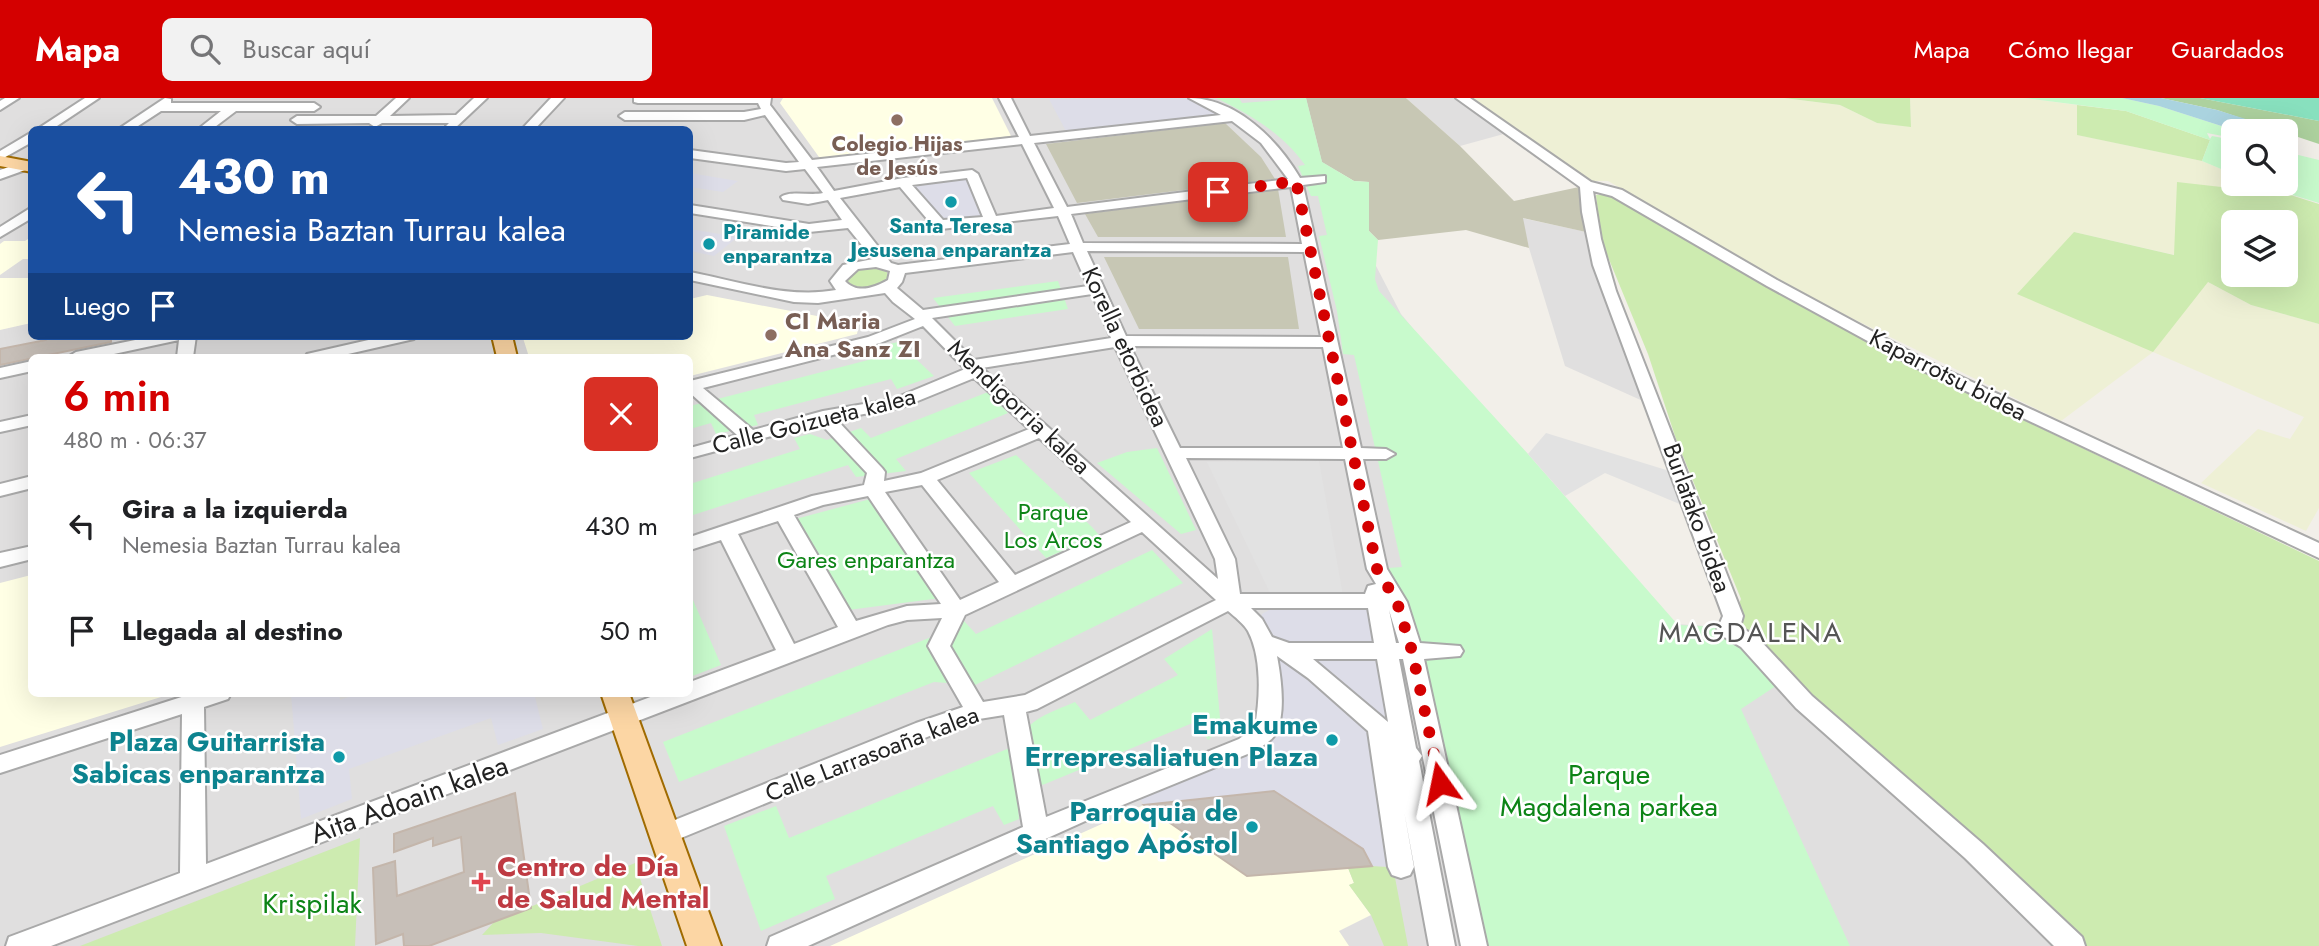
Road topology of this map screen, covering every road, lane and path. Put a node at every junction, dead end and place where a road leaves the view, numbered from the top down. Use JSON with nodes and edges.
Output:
{"nodes":[{"id":1,"x":13,"y":98,"type":"edge"},
{"id":2,"x":93,"y":98,"type":"edge"},
{"id":3,"x":170,"y":98,"type":"edge"},
{"id":4,"x":246,"y":98,"type":"edge"},
{"id":5,"x":325,"y":98,"type":"edge"},
{"id":6,"x":403,"y":98,"type":"edge"},
{"id":7,"x":481,"y":98,"type":"edge"},
{"id":8,"x":558,"y":98,"type":"edge"},
{"id":9,"x":1005,"y":98,"type":"edge"},
{"id":10,"x":1195,"y":98,"type":"edge"},
{"id":11,"x":1462,"y":98,"type":"edge"},
{"id":12,"x":638,"y":99,"type":"edge"},
{"id":13,"x":765,"y":103,"type":"edge"},
{"id":14,"x":0,"y":106,"type":"edge"},
{"id":15,"x":157,"y":107,"type":"junction"},
{"id":16,"x":234,"y":107,"type":"junction"},
{"id":17,"x":314,"y":107,"type":"junction"},
{"id":18,"x":625,"y":116,"type":"junction"},
{"id":19,"x":1235,"y":117,"type":"junction"},
{"id":20,"x":379,"y":119,"type":"junction"},
{"id":21,"x":460,"y":119,"type":"junction"},
{"id":22,"x":297,"y":120,"type":"junction"},
{"id":23,"x":48,"y":126,"type":"edge"},
{"id":24,"x":128,"y":126,"type":"edge"},
{"id":25,"x":209,"y":126,"type":"edge"},
{"id":26,"x":290,"y":126,"type":"edge"},
{"id":27,"x":371,"y":126,"type":"edge"},
{"id":28,"x":453,"y":126,"type":"edge"},
{"id":29,"x":531,"y":126,"type":"edge"},
{"id":30,"x":617,"y":126,"type":"edge"},
{"id":31,"x":28,"y":139,"type":"edge"},
{"id":32,"x":1024,"y":140,"type":"junction"},
{"id":33,"x":693,"y":154,"type":"edge"},
{"id":34,"x":0,"y":159,"type":"edge"},
{"id":35,"x":807,"y":165,"type":"junction"},
{"id":36,"x":27,"y":166,"type":"edge"},
{"id":37,"x":0,"y":175,"type":"edge"},
{"id":38,"x":1320,"y":179,"type":"dead end"},
{"id":39,"x":1296,"y":181,"type":"junction"},
{"id":40,"x":903,"y":182,"type":"junction"},
{"id":41,"x":1586,"y":185,"type":"junction"},
{"id":42,"x":831,"y":196,"type":"junction"},
{"id":43,"x":788,"y":197,"type":"dead end"},
{"id":44,"x":693,"y":209,"type":"edge"},
{"id":45,"x":1063,"y":213,"type":"junction"},
{"id":46,"x":28,"y":214,"type":"edge"},
{"id":47,"x":991,"y":221,"type":"junction"},
{"id":48,"x":852,"y":223,"type":"junction"},
{"id":49,"x":28,"y":230,"type":"edge"},
{"id":50,"x":2,"y":232,"type":"edge"},
{"id":51,"x":864,"y":240,"type":"junction"},
{"id":52,"x":1079,"y":247,"type":"junction"},
{"id":53,"x":1311,"y":248,"type":"junction"},
{"id":54,"x":853,"y":266,"type":"junction"},
{"id":55,"x":892,"y":266,"type":"junction"},
{"id":56,"x":693,"y":277,"type":"edge"},
{"id":57,"x":845,"y":288,"type":"junction"},
{"id":58,"x":1098,"y":289,"type":"junction"},
{"id":59,"x":893,"y":293,"type":"junction"},
{"id":60,"x":923,"y":317,"type":"junction"},
{"id":61,"x":159,"y":340,"type":"edge"},
{"id":62,"x":390,"y":340,"type":"edge"},
{"id":63,"x":1120,"y":341,"type":"junction"},
{"id":64,"x":1330,"y":342,"type":"junction"},
{"id":65,"x":91,"y":354,"type":"edge"},
{"id":66,"x":327,"y":354,"type":"edge"},
{"id":67,"x":28,"y":367,"type":"edge"},
{"id":68,"x":973,"y":368,"type":"junction"},
{"id":69,"x":0,"y":373,"type":"edge"},
{"id":70,"x":693,"y":385,"type":"edge"},
{"id":71,"x":693,"y":389,"type":"edge"},
{"id":72,"x":823,"y":416,"type":"junction"},
{"id":73,"x":28,"y":421,"type":"edge"},
{"id":74,"x":0,"y":427,"type":"edge"},
{"id":75,"x":1042,"y":430,"type":"junction"},
{"id":76,"x":749,"y":436,"type":"junction"},
{"id":77,"x":693,"y":452,"type":"edge"},
{"id":78,"x":1174,"y":453,"type":"junction"},
{"id":79,"x":1353,"y":454,"type":"junction"},
{"id":80,"x":1386,"y":454,"type":"dead end"},
{"id":81,"x":926,"y":478,"type":"junction"},
{"id":82,"x":28,"y":483,"type":"edge"},
{"id":83,"x":873,"y":489,"type":"junction"},
{"id":84,"x":0,"y":490,"type":"edge"},
{"id":85,"x":783,"y":512,"type":"junction"},
{"id":86,"x":1145,"y":523,"type":"junction"},
{"id":87,"x":727,"y":532,"type":"junction"},
{"id":88,"x":693,"y":543,"type":"edge"},
{"id":89,"x":2319,"y":551,"type":"edge"},
{"id":90,"x":28,"y":553,"type":"edge"},
{"id":91,"x":0,"y":560,"type":"edge"},
{"id":92,"x":1377,"y":569,"type":"junction"},
{"id":93,"x":1011,"y":584,"type":"junction"},
{"id":94,"x":1231,"y":601,"type":"junction"},
{"id":95,"x":1377,"y":601,"type":"junction"},
{"id":96,"x":956,"y":610,"type":"junction"},
{"id":97,"x":851,"y":631,"type":"junction"},
{"id":98,"x":1274,"y":647,"type":"junction"},
{"id":99,"x":1386,"y":650,"type":"junction"},
{"id":100,"x":1452,"y":650,"type":"dead end"},
{"id":101,"x":1412,"y":651,"type":"junction"},
{"id":102,"x":789,"y":654,"type":"junction"},
{"id":103,"x":693,"y":690,"type":"edge"},
{"id":104,"x":208,"y":697,"type":"edge"},
{"id":105,"x":661,"y":697,"type":"edge"},
{"id":106,"x":193,"y":702,"type":"junction"},
{"id":107,"x":620,"y":705,"type":"edge"},
{"id":108,"x":1014,"y":706,"type":"junction"},
{"id":109,"x":978,"y":711,"type":"junction"},
{"id":110,"x":1380,"y":729,"type":"junction"},
{"id":111,"x":1406,"y":753,"type":"junction"},
{"id":112,"x":0,"y":764,"type":"edge"},
{"id":113,"x":1449,"y":790,"type":"junction"},
{"id":114,"x":1036,"y":832,"type":"junction"},
{"id":115,"x":664,"y":835,"type":"junction"},
{"id":116,"x":1401,"y":867,"type":"dead end"},
{"id":117,"x":193,"y":880,"type":"junction"},
{"id":118,"x":19,"y":946,"type":"edge"},
{"id":119,"x":704,"y":946,"type":"edge"},
{"id":120,"x":780,"y":946,"type":"edge"},
{"id":121,"x":1442,"y":946,"type":"edge"},
{"id":122,"x":1474,"y":946,"type":"edge"},
{"id":123,"x":2072,"y":946,"type":"edge"}],
"edges":[{"from":1,"to":14,"type":"street"},
{"from":2,"to":23,"type":"street"},
{"from":3,"to":15,"type":"street"},
{"from":4,"to":16,"type":"street"},
{"from":5,"to":17,"type":"street"},
{"from":6,"to":20,"type":"street"},
{"from":7,"to":21,"type":"street"},
{"from":8,"to":29,"type":"street"},
{"from":9,"to":32,"type":"street","name":"Korella etorbidea"},
{"from":10,"to":19,"type":"street"},
{"from":11,"to":41,"type":"street"},
{"from":12,"to":13,"type":"street"},
{"from":12,"to":18,"type":"street"},
{"from":13,"to":18,"type":"street"},
{"from":13,"to":35,"type":"street"},
{"from":15,"to":16,"type":"street"},
{"from":15,"to":24,"type":"street"},
{"from":16,"to":17,"type":"street"},
{"from":16,"to":25,"type":"street"},
{"from":17,"to":22,"type":"street"},
{"from":18,"to":30,"type":"street"},
{"from":19,"to":32,"type":"street"},
{"from":19,"to":39,"type":"street"},
{"from":20,"to":21,"type":"street"},
{"from":20,"to":22,"type":"street"},
{"from":20,"to":27,"type":"street"},
{"from":21,"to":28,"type":"street"},
{"from":22,"to":26,"type":"street"},
{"from":31,"to":34,"type":"street"},
{"from":32,"to":35,"type":"street"},
{"from":32,"to":45,"type":"street","name":"Korella etorbidea"},
{"from":33,"to":35,"type":"street"},
{"from":34,"to":36,"type":"main road"},
{"from":35,"to":42,"type":"street"},
{"from":36,"to":37,"type":"street"},
{"from":38,"to":39,"type":"street"},
{"from":39,"to":45,"type":"street"},
{"from":39,"to":53,"type":"street"},
{"from":40,"to":42,"type":"street"},
{"from":40,"to":47,"type":"street"},
{"from":40,"to":47,"type":"street"},
{"from":41,"to":89,"type":"street","name":"Kaparrotsu bidea"},
{"from":41,"to":123,"type":"street","name":"Burlatako bidea"},
{"from":42,"to":43,"type":"street"},
{"from":42,"to":48,"type":"street"},
{"from":44,"to":48,"type":"street"},
{"from":45,"to":47,"type":"street"},
{"from":45,"to":52,"type":"street","name":"Korella etorbidea"},
{"from":46,"to":50,"type":"street"},
{"from":48,"to":51,"type":"street"},
{"from":49,"to":50,"type":"street"},
{"from":51,"to":54,"type":"street"},
{"from":51,"to":55,"type":"street"},
{"from":52,"to":53,"type":"street"},
{"from":52,"to":55,"type":"street"},
{"from":52,"to":58,"type":"street","name":"Korella etorbidea"},
{"from":53,"to":64,"type":"street"},
{"from":54,"to":55,"type":"street"},
{"from":54,"to":57,"type":"street"},
{"from":55,"to":59,"type":"street"},
{"from":56,"to":57,"type":"street","name":"Mendigorria kalea"},
{"from":57,"to":59,"type":"street","name":"Mendigorria kalea"},
{"from":58,"to":60,"type":"street"},
{"from":58,"to":63,"type":"street","name":"Korella etorbidea"},
{"from":59,"to":60,"type":"street","name":"Mendigorria kalea"},
{"from":60,"to":68,"type":"street","name":"Mendigorria kalea"},
{"from":60,"to":70,"type":"street"},
{"from":61,"to":65,"type":"street"},
{"from":62,"to":66,"type":"street"},
{"from":63,"to":64,"type":"street","name":"Calle Goizueta kalea"},
{"from":63,"to":68,"type":"street","name":"Calle Goizueta kalea"},
{"from":63,"to":78,"type":"street","name":"Korella etorbidea"},
{"from":64,"to":79,"type":"street"},
{"from":67,"to":69,"type":"street"},
{"from":68,"to":72,"type":"street","name":"Calle Goizueta kalea"},
{"from":68,"to":75,"type":"street","name":"Mendigorria kalea"},
{"from":71,"to":76,"type":"street"},
{"from":72,"to":76,"type":"street","name":"Calle Goizueta kalea"},
{"from":72,"to":83,"type":"street"},
{"from":73,"to":74,"type":"street"},
{"from":75,"to":81,"type":"street"},
{"from":75,"to":86,"type":"street","name":"Mendigorria kalea"},
{"from":76,"to":77,"type":"street","name":"Calle Goizueta kalea"},
{"from":78,"to":79,"type":"street"},
{"from":78,"to":94,"type":"street","name":"Korella etorbidea"},
{"from":79,"to":80,"type":"street"},
{"from":79,"to":92,"type":"street"},
{"from":81,"to":83,"type":"street"},
{"from":81,"to":93,"type":"street"},
{"from":82,"to":84,"type":"street"},
{"from":83,"to":85,"type":"street"},
{"from":83,"to":96,"type":"street"},
{"from":85,"to":87,"type":"street"},
{"from":85,"to":97,"type":"street"},
{"from":86,"to":93,"type":"street"},
{"from":86,"to":94,"type":"street","name":"Mendigorria kalea"},
{"from":87,"to":88,"type":"street"},
{"from":87,"to":102,"type":"street"},
{"from":90,"to":91,"type":"street"},
{"from":92,"to":95,"type":"street"},
{"from":92,"to":101,"type":"street"},
{"from":93,"to":96,"type":"street"},
{"from":94,"to":95,"type":"street"},
{"from":94,"to":98,"type":"street","name":"Mendigorria kalea"},
{"from":94,"to":108,"type":"street","name":"Calle Larrasoaña kalea"},
{"from":95,"to":99,"type":"street"},
{"from":96,"to":97,"type":"street","name":"Aita Adoain kalea"},
{"from":96,"to":109,"type":"street"},
{"from":97,"to":102,"type":"street","name":"Aita Adoain kalea"},
{"from":98,"to":99,"type":"street"},
{"from":98,"to":110,"type":"street"},
{"from":98,"to":114,"type":"street"},
{"from":99,"to":101,"type":"street"},
{"from":99,"to":111,"type":"street"},
{"from":100,"to":101,"type":"street"},
{"from":101,"to":113,"type":"street"},
{"from":102,"to":103,"type":"street","name":"Aita Adoain kalea"},
{"from":104,"to":106,"type":"street"},
{"from":105,"to":107,"type":"street","name":"Aita Adoain kalea"},
{"from":106,"to":112,"type":"street"},
{"from":106,"to":117,"type":"street"},
{"from":107,"to":115,"type":"main road"},
{"from":107,"to":117,"type":"street","name":"Aita Adoain kalea"},
{"from":108,"to":109,"type":"street","name":"Calle Larrasoaña kalea"},
{"from":108,"to":114,"type":"street"},
{"from":109,"to":115,"type":"street","name":"Calle Larrasoaña kalea"},
{"from":110,"to":111,"type":"street"},
{"from":110,"to":116,"type":"street"},
{"from":111,"to":113,"type":"street"},
{"from":111,"to":121,"type":"street"},
{"from":113,"to":122,"type":"street"},
{"from":114,"to":120,"type":"street"},
{"from":115,"to":119,"type":"main road"},
{"from":117,"to":118,"type":"street","name":"Aita Adoain kalea"}]}
